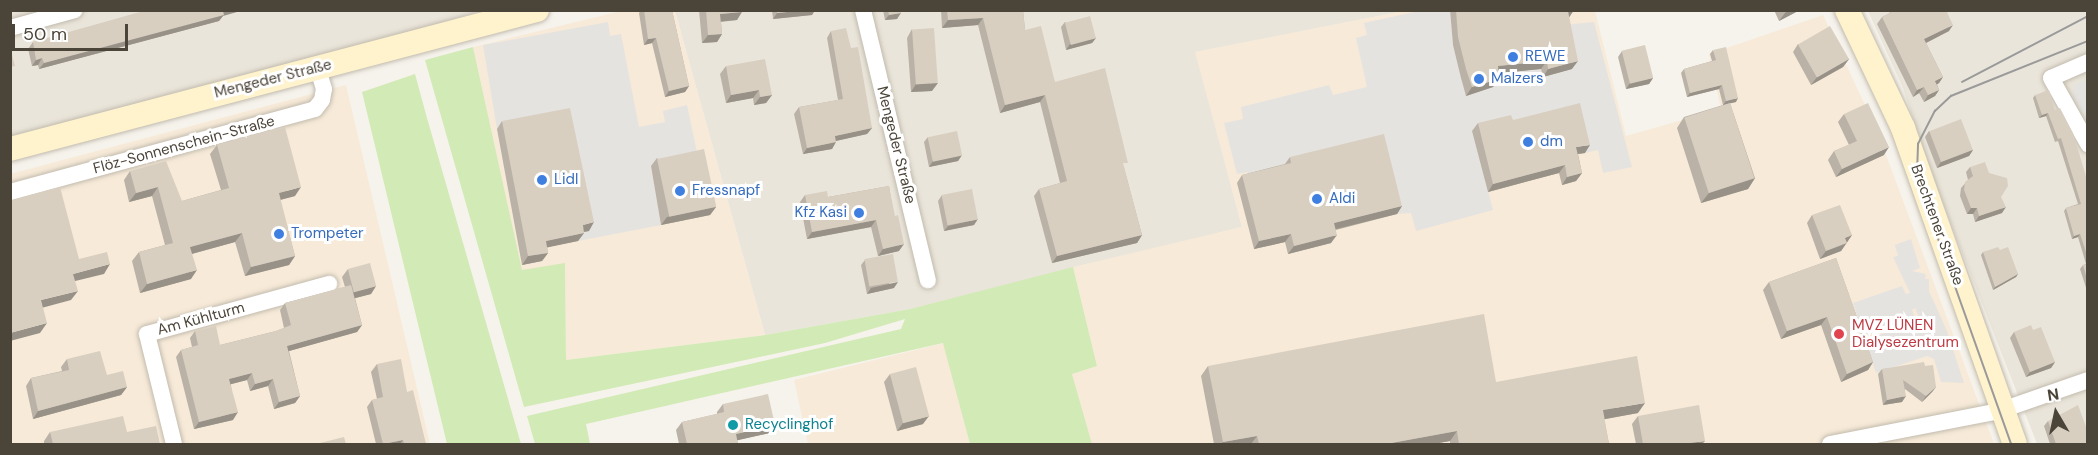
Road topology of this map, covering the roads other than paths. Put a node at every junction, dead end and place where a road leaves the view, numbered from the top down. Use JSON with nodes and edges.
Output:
{"nodes":[{"id":1,"x":75,"y":10,"type":"edge"},
{"id":2,"x":863,"y":10,"type":"edge"},
{"id":3,"x":1847,"y":10,"type":"edge"},
{"id":4,"x":521,"y":12,"type":"edge"},
{"id":5,"x":10,"y":28,"type":"edge"},
{"id":6,"x":2088,"y":62,"type":"edge"},
{"id":7,"x":318,"y":69,"type":"junction"},
{"id":8,"x":2086,"y":140,"type":"edge"},
{"id":9,"x":10,"y":149,"type":"edge"},
{"id":10,"x":10,"y":192,"type":"edge"},
{"id":11,"x":928,"y":280,"type":"dead end"},
{"id":12,"x":329,"y":285,"type":"dead end"},
{"id":13,"x":2088,"y":380,"type":"edge"},
{"id":14,"x":2003,"y":409,"type":"junction"},
{"id":15,"x":174,"y":444,"type":"edge"},
{"id":16,"x":1830,"y":444,"type":"edge"},
{"id":17,"x":2015,"y":444,"type":"edge"}],
"edges":[{"from":1,"to":5,"type":"street"},
{"from":2,"to":11,"type":"street","name":"Mengeder Straße"},
{"from":3,"to":14,"type":"main road","name":"Brechtener Straße"},
{"from":4,"to":7,"type":"main road","name":"Mengeder Straße"},
{"from":6,"to":8,"type":"street"},
{"from":7,"to":9,"type":"main road","name":"Mengeder Straße"},
{"from":7,"to":10,"type":"street","name":"Flöz-Sonnenschein-Straße"},
{"from":12,"to":15,"type":"street","name":"Am Kühlturm"},
{"from":13,"to":14,"type":"street"},
{"from":14,"to":16,"type":"street"},
{"from":14,"to":17,"type":"main road","name":"Brechtener Straße"}]}
